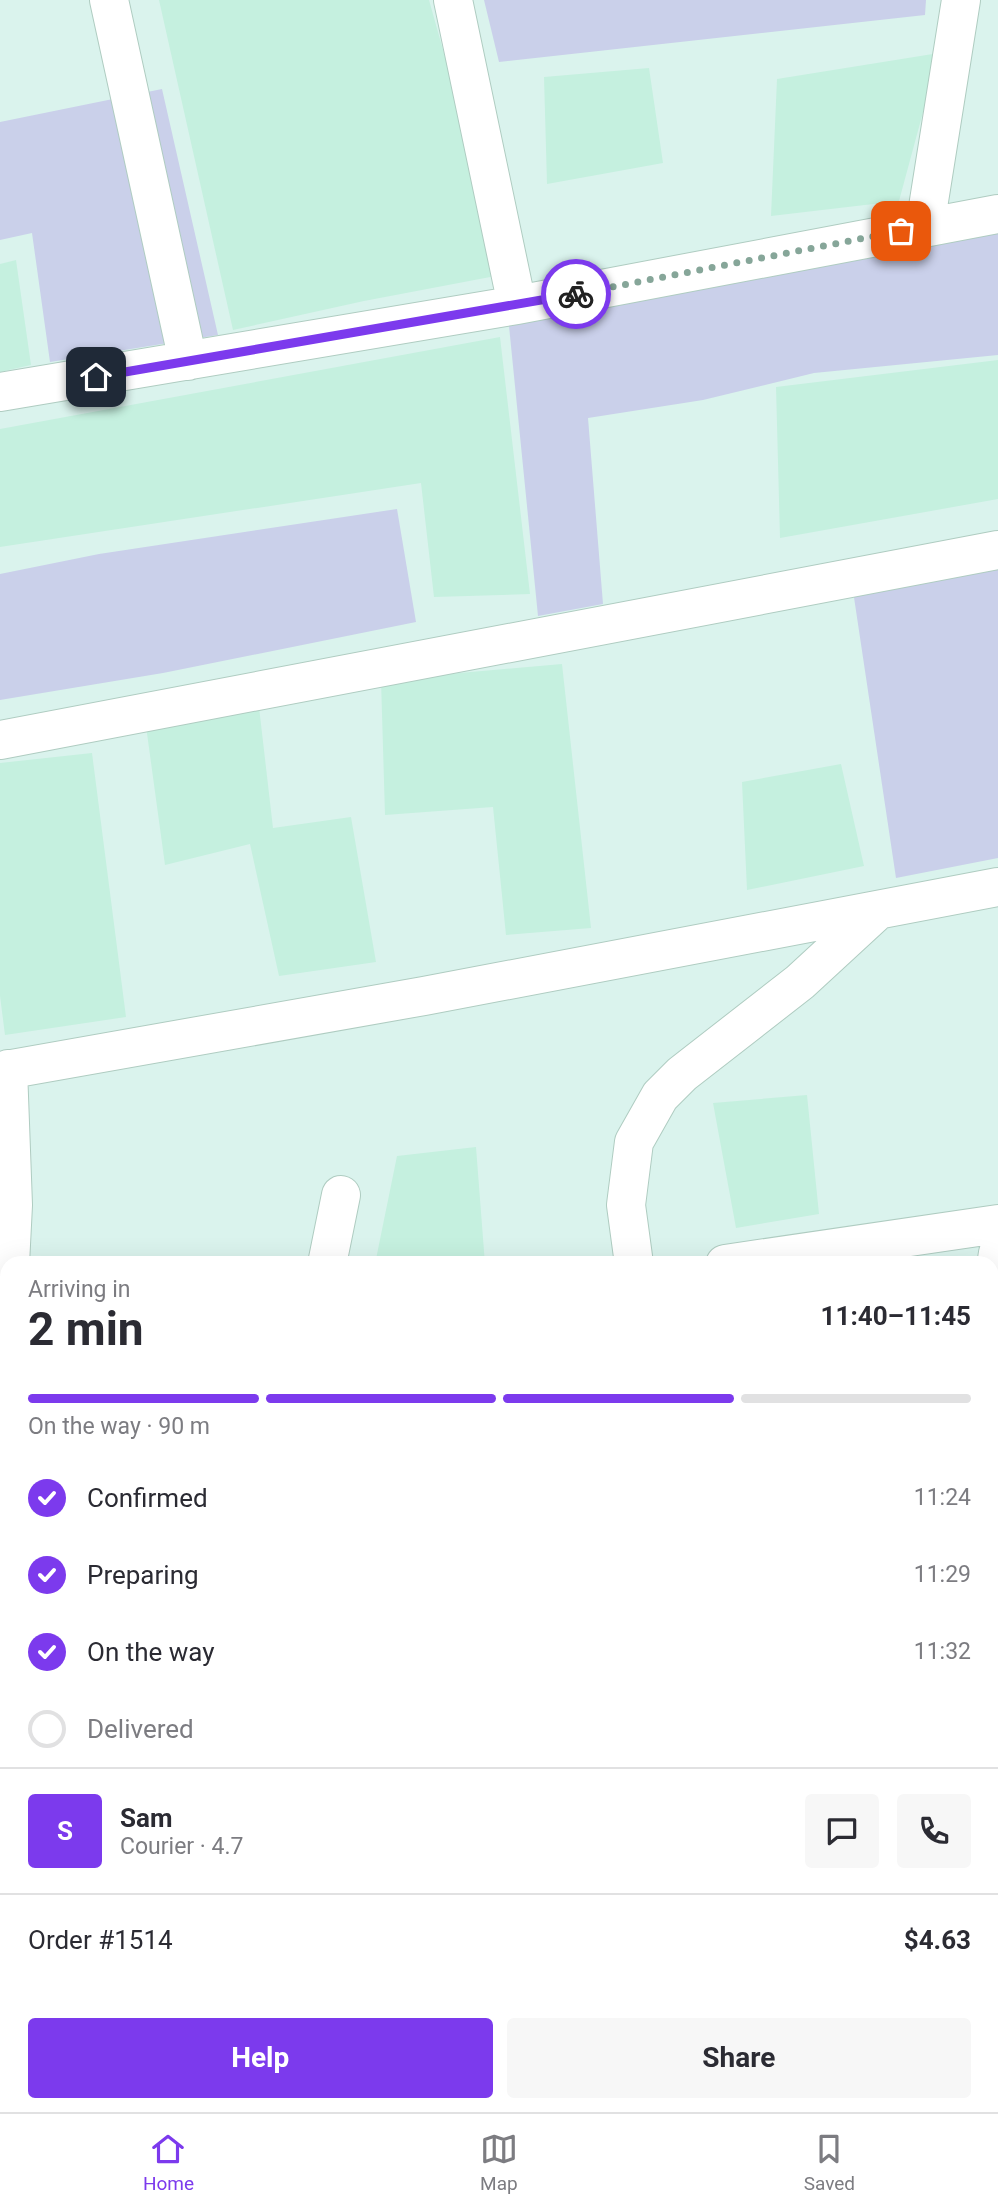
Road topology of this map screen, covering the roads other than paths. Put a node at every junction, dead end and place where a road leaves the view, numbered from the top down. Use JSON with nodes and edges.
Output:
{"nodes":[{"id":1,"x":109,"y":0,"type":"edge"},
{"id":2,"x":453,"y":0,"type":"edge"},
{"id":3,"x":961,"y":0,"type":"edge"},
{"id":4,"x":998,"y":214,"type":"edge"},
{"id":5,"x":925,"y":226,"type":"junction"},
{"id":6,"x":517,"y":305,"type":"junction"},
{"id":7,"x":188,"y":361,"type":"junction"},
{"id":8,"x":0,"y":392,"type":"edge"},
{"id":9,"x":998,"y":550,"type":"edge"},
{"id":10,"x":0,"y":740,"type":"edge"},
{"id":11,"x":998,"y":887,"type":"edge"},
{"id":12,"x":877,"y":911,"type":"junction"},
{"id":13,"x":4,"y":1070,"type":"edge"},
{"id":14,"x":341,"y":1195,"type":"dead end"},
{"id":15,"x":998,"y":1224,"type":"edge"},
{"id":16,"x":10,"y":1256,"type":"edge"},
{"id":17,"x":329,"y":1256,"type":"edge"},
{"id":18,"x":634,"y":1256,"type":"edge"},
{"id":19,"x":780,"y":1256,"type":"edge"}],
"edges":[{"from":1,"to":7,"type":"street"},
{"from":2,"to":6,"type":"street"},
{"from":3,"to":5,"type":"street"},
{"from":4,"to":5,"type":"street"},
{"from":5,"to":6,"type":"street"},
{"from":6,"to":7,"type":"street"},
{"from":7,"to":8,"type":"street"},
{"from":9,"to":10,"type":"street"},
{"from":11,"to":12,"type":"street"},
{"from":12,"to":13,"type":"street"},
{"from":12,"to":18,"type":"street"},
{"from":13,"to":16,"type":"street"},
{"from":14,"to":17,"type":"street"},
{"from":15,"to":19,"type":"street"}]}
